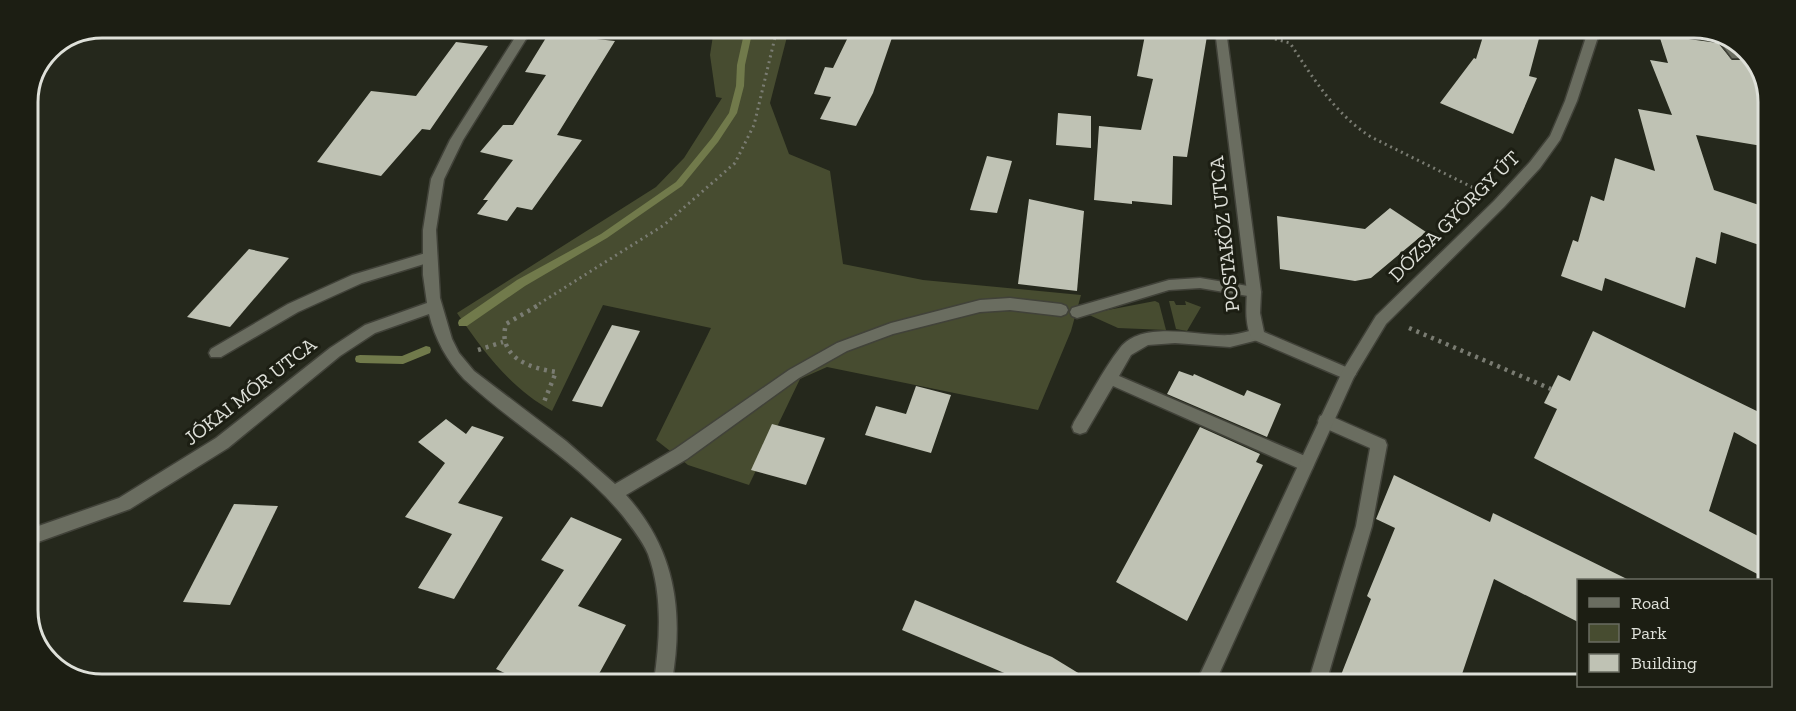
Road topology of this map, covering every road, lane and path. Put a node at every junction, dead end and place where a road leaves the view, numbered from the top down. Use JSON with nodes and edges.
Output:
{"nodes":[{"id":1,"x":521,"y":38,"type":"edge"},
{"id":2,"x":775,"y":38,"type":"edge"},
{"id":3,"x":1222,"y":38,"type":"edge"},
{"id":4,"x":1592,"y":38,"type":"edge"},
{"id":5,"x":1275,"y":39,"type":"dead end"},
{"id":6,"x":1732,"y":49,"type":"edge"},
{"id":7,"x":1736,"y":55,"type":"dead end"},
{"id":8,"x":1501,"y":202,"type":"junction"},
{"id":9,"x":429,"y":257,"type":"junction"},
{"id":10,"x":1254,"y":292,"type":"junction"},
{"id":11,"x":433,"y":307,"type":"junction"},
{"id":12,"x":1061,"y":310,"type":"dead end"},
{"id":13,"x":1077,"y":312,"type":"dead end"},
{"id":14,"x":1418,"y":330,"type":"dead end"},
{"id":15,"x":1257,"y":334,"type":"junction"},
{"id":16,"x":216,"y":353,"type":"dead end"},
{"id":17,"x":1348,"y":374,"type":"junction"},
{"id":18,"x":1109,"y":378,"type":"junction"},
{"id":19,"x":1551,"y":388,"type":"dead end"},
{"id":20,"x":1326,"y":421,"type":"junction"},
{"id":21,"x":530,"y":423,"type":"junction"},
{"id":22,"x":1080,"y":427,"type":"dead end"},
{"id":23,"x":1306,"y":464,"type":"junction"},
{"id":24,"x":615,"y":493,"type":"junction"},
{"id":25,"x":38,"y":533,"type":"edge"},
{"id":26,"x":664,"y":674,"type":"edge"},
{"id":27,"x":1209,"y":674,"type":"edge"},
{"id":28,"x":1320,"y":674,"type":"edge"}],
"edges":[{"from":1,"to":9,"type":"street"},
{"from":2,"to":21,"type":"path"},
{"from":3,"to":10,"type":"street","name":"POSTAKÖZ UTCA"},
{"from":4,"to":8,"type":"street","name":"DÓZSA GYÖRGY ÚT"},
{"from":5,"to":8,"type":"path"},
{"from":6,"to":7,"type":"street"},
{"from":8,"to":17,"type":"street","name":"DÓZSA GYÖRGY ÚT"},
{"from":9,"to":11,"type":"street"},
{"from":9,"to":16,"type":"street"},
{"from":10,"to":13,"type":"street"},
{"from":10,"to":15,"type":"street","name":"POSTAKÖZ UTCA"},
{"from":11,"to":21,"type":"street"},
{"from":11,"to":25,"type":"street","name":"JÓKAI MÓR UTCA"},
{"from":12,"to":24,"type":"street"},
{"from":14,"to":19,"type":"path"},
{"from":15,"to":17,"type":"street","name":"POSTAKÖZ UTCA"},
{"from":15,"to":18,"type":"street"},
{"from":17,"to":20,"type":"street","name":"DÓZSA GYÖRGY ÚT"},
{"from":18,"to":22,"type":"street"},
{"from":18,"to":23,"type":"street"},
{"from":20,"to":23,"type":"street","name":"DÓZSA GYÖRGY ÚT"},
{"from":20,"to":28,"type":"street"},
{"from":21,"to":24,"type":"street"},
{"from":23,"to":27,"type":"street","name":"DÓZSA GYÖRGY ÚT"},
{"from":24,"to":26,"type":"street"}]}
